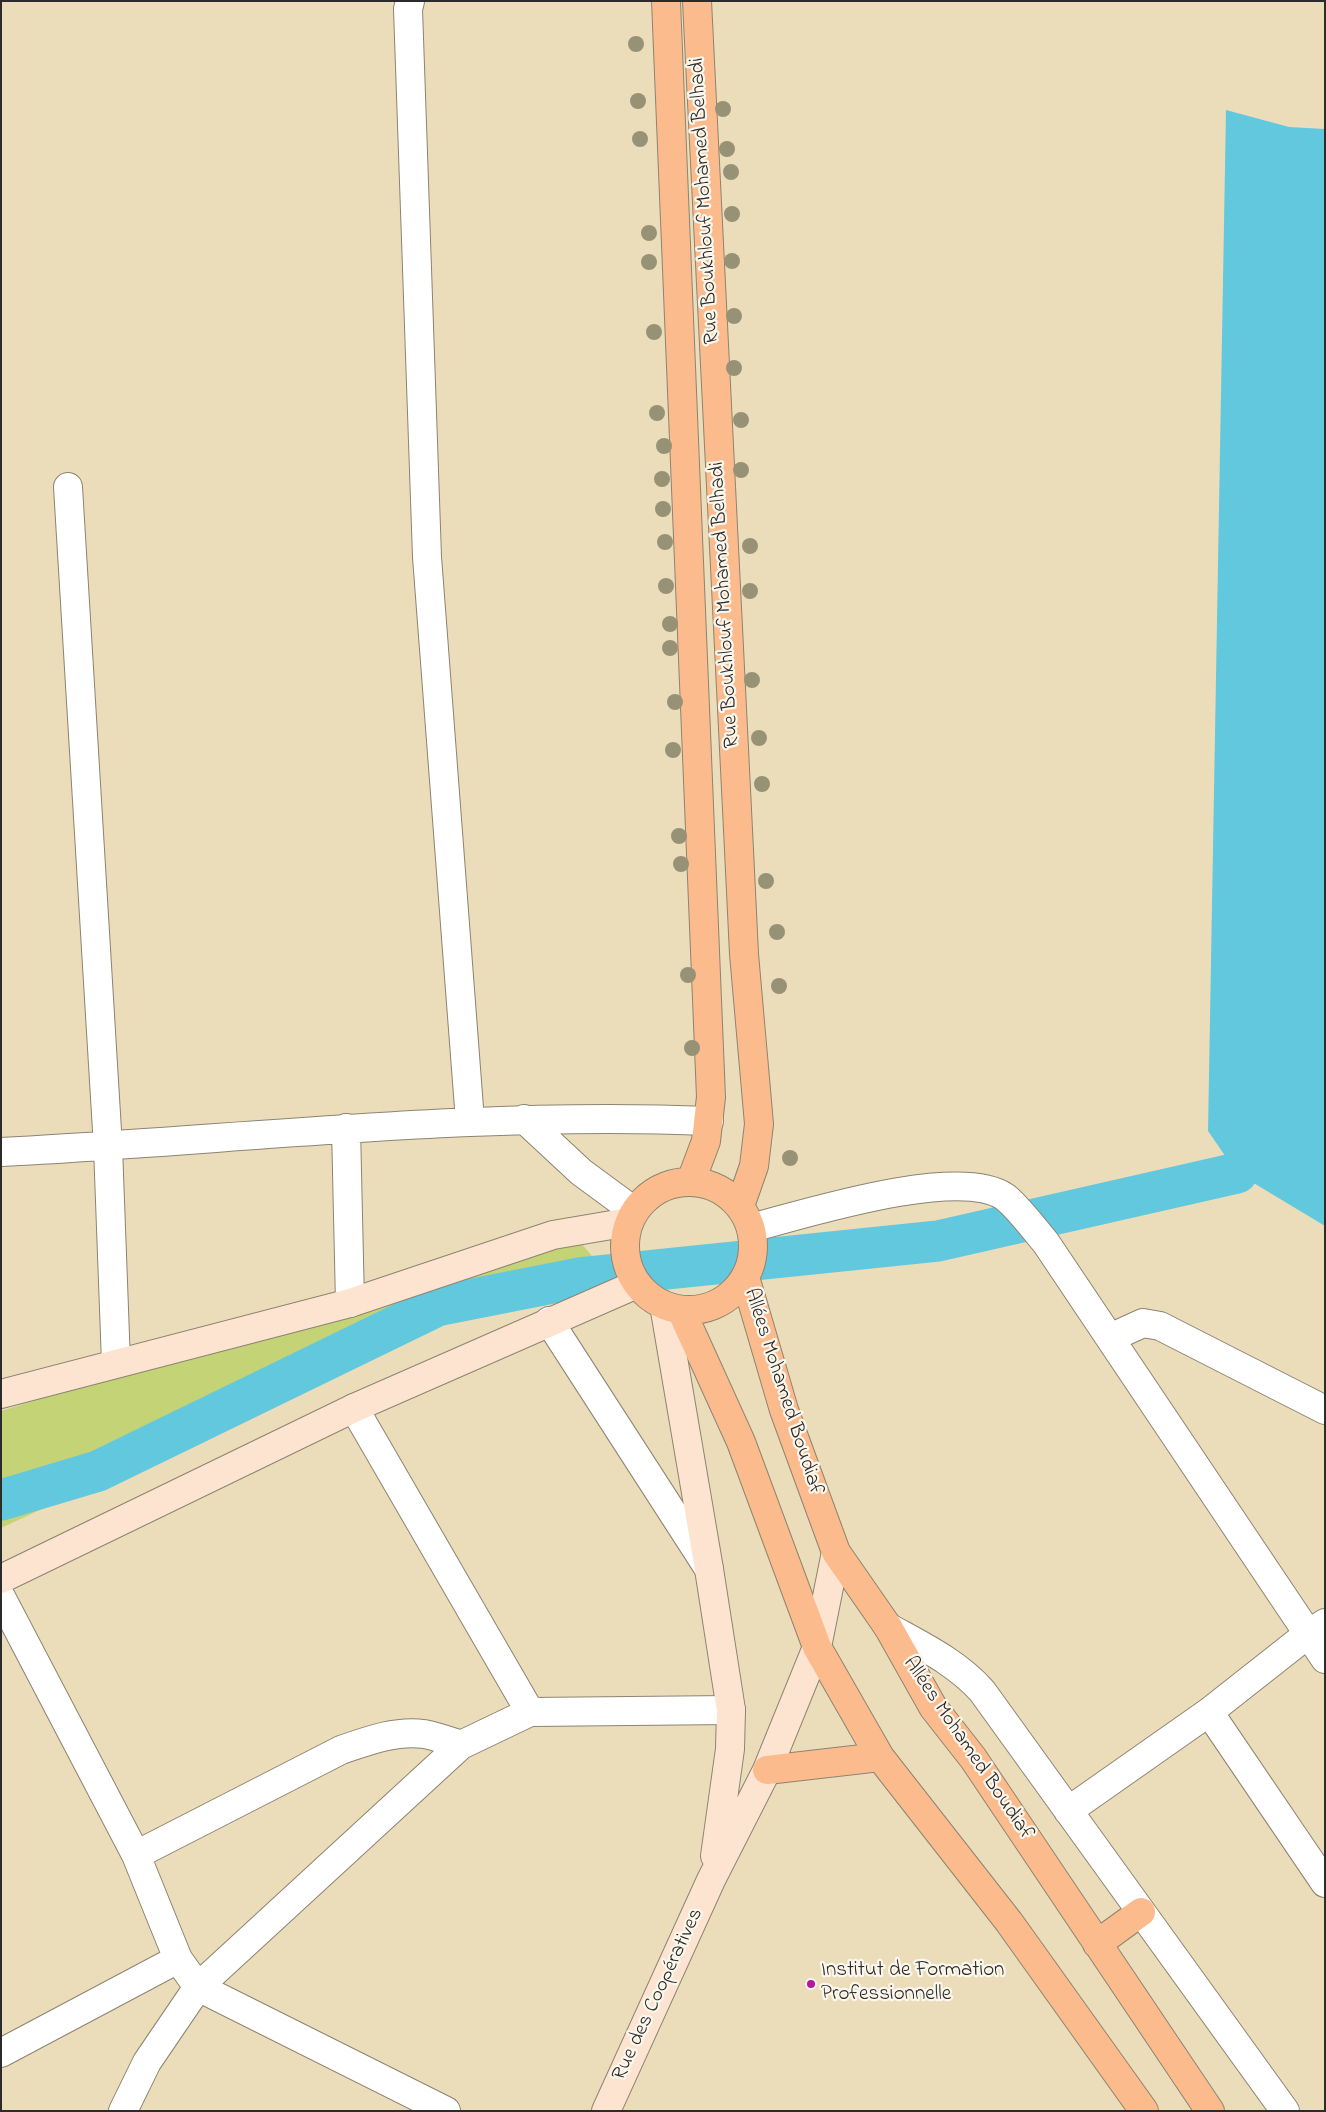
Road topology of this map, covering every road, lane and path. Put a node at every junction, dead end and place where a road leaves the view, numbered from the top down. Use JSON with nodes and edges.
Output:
{"nodes":[{"id":1,"x":410,"y":1,"type":"edge"},
{"id":2,"x":666,"y":1,"type":"edge"},
{"id":3,"x":697,"y":1,"type":"edge"},
{"id":4,"x":68,"y":487,"type":"dead end"},
{"id":5,"x":524,"y":1119,"type":"junction"},
{"id":6,"x":470,"y":1121,"type":"junction"},
{"id":7,"x":709,"y":1121,"type":"junction"},
{"id":8,"x":346,"y":1128,"type":"junction"},
{"id":9,"x":108,"y":1147,"type":"junction"},
{"id":10,"x":1,"y":1152,"type":"edge"},
{"id":11,"x":691,"y":1181,"type":"junction"},
{"id":12,"x":631,"y":1216,"type":"junction"},
{"id":13,"x":746,"y":1217,"type":"junction"},
{"id":14,"x":746,"y":1277,"type":"junction"},
{"id":15,"x":637,"y":1284,"type":"junction"},
{"id":16,"x":350,"y":1303,"type":"junction"},
{"id":17,"x":673,"y":1307,"type":"junction"},
{"id":18,"x":549,"y":1321,"type":"junction"},
{"id":19,"x":1110,"y":1338,"type":"junction"},
{"id":20,"x":116,"y":1363,"type":"junction"},
{"id":21,"x":1,"y":1394,"type":"edge"},
{"id":22,"x":354,"y":1408,"type":"junction"},
{"id":23,"x":1325,"y":1410,"type":"edge"},
{"id":24,"x":836,"y":1552,"type":"junction"},
{"id":25,"x":709,"y":1570,"type":"junction"},
{"id":26,"x":1,"y":1579,"type":"edge"},
{"id":27,"x":1,"y":1597,"type":"edge"},
{"id":28,"x":888,"y":1627,"type":"junction"},
{"id":29,"x":1316,"y":1629,"type":"edge"},
{"id":30,"x":817,"y":1647,"type":"junction"},
{"id":31,"x":1325,"y":1659,"type":"edge"},
{"id":32,"x":731,"y":1710,"type":"junction"},
{"id":33,"x":530,"y":1712,"type":"junction"},
{"id":34,"x":1209,"y":1712,"type":"junction"},
{"id":35,"x":461,"y":1745,"type":"junction"},
{"id":36,"x":880,"y":1757,"type":"junction"},
{"id":37,"x":767,"y":1770,"type":"junction"},
{"id":38,"x":1068,"y":1811,"type":"junction"},
{"id":39,"x":136,"y":1855,"type":"junction"},
{"id":40,"x":712,"y":1880,"type":"junction"},
{"id":41,"x":1325,"y":1883,"type":"edge"},
{"id":42,"x":1141,"y":1912,"type":"junction"},
{"id":43,"x":1097,"y":1944,"type":"junction"},
{"id":44,"x":178,"y":1958,"type":"junction"},
{"id":45,"x":198,"y":1987,"type":"junction"},
{"id":46,"x":1,"y":2053,"type":"edge"},
{"id":47,"x":123,"y":2111,"type":"edge"},
{"id":48,"x":446,"y":2111,"type":"edge"},
{"id":49,"x":606,"y":2111,"type":"edge"},
{"id":50,"x":1144,"y":2111,"type":"edge"},
{"id":51,"x":1210,"y":2111,"type":"edge"},
{"id":52,"x":1285,"y":2111,"type":"edge"}],
"edges":[{"from":1,"to":6,"type":"street"},
{"from":2,"to":7,"type":"main road","name":"Rue Boukhlouf Mohamed Belhadi"},
{"from":3,"to":13,"type":"main road","name":"Rue Boukhlouf Mohamed Belhadi"},
{"from":4,"to":9,"type":"street"},
{"from":5,"to":6,"type":"street"},
{"from":5,"to":7,"type":"street"},
{"from":5,"to":12,"type":"street"},
{"from":6,"to":8,"type":"street"},
{"from":7,"to":11,"type":"main road","name":"Rue Boukhlouf Mohamed Belhadi"},
{"from":8,"to":9,"type":"street"},
{"from":8,"to":16,"type":"street"},
{"from":9,"to":10,"type":"street"},
{"from":9,"to":20,"type":"street"},
{"from":11,"to":12,"type":"main road"},
{"from":11,"to":13,"type":"main road"},
{"from":12,"to":15,"type":"main road"},
{"from":12,"to":16,"type":"main road"},
{"from":13,"to":14,"type":"main road"},
{"from":13,"to":19,"type":"street"},
{"from":14,"to":17,"type":"main road"},
{"from":14,"to":24,"type":"main road","name":"Allées Mohamed Boudiaf"},
{"from":15,"to":17,"type":"main road"},
{"from":15,"to":18,"type":"main road"},
{"from":16,"to":20,"type":"main road"},
{"from":17,"to":25,"type":"main road"},
{"from":17,"to":30,"type":"main road"},
{"from":18,"to":22,"type":"main road"},
{"from":18,"to":25,"type":"street"},
{"from":19,"to":23,"type":"street"},
{"from":19,"to":29,"type":"street"},
{"from":20,"to":21,"type":"main road"},
{"from":22,"to":26,"type":"main road"},
{"from":22,"to":33,"type":"street"},
{"from":24,"to":28,"type":"main road","name":"Allées Mohamed Boudiaf"},
{"from":24,"to":30,"type":"main road"},
{"from":25,"to":32,"type":"main road"},
{"from":27,"to":39,"type":"street"},
{"from":28,"to":38,"type":"street"},
{"from":28,"to":43,"type":"main road","name":"Allées Mohamed Boudiaf"},
{"from":29,"to":31,"type":"street"},
{"from":29,"to":34,"type":"street"},
{"from":30,"to":36,"type":"main road"},
{"from":30,"to":37,"type":"main road"},
{"from":32,"to":33,"type":"street"},
{"from":32,"to":40,"type":"main road"},
{"from":33,"to":35,"type":"street"},
{"from":34,"to":38,"type":"street"},
{"from":34,"to":41,"type":"street"},
{"from":35,"to":39,"type":"street"},
{"from":35,"to":45,"type":"street"},
{"from":36,"to":37,"type":"main road"},
{"from":36,"to":50,"type":"main road"},
{"from":37,"to":40,"type":"main road"},
{"from":38,"to":42,"type":"street"},
{"from":39,"to":44,"type":"street"},
{"from":40,"to":49,"type":"main road","name":"Rue des Coopératives"},
{"from":42,"to":43,"type":"main road"},
{"from":42,"to":52,"type":"street"},
{"from":43,"to":51,"type":"main road","name":"Allées Mohamed Boudiaf"},
{"from":44,"to":45,"type":"street"},
{"from":44,"to":46,"type":"street"},
{"from":45,"to":47,"type":"street"},
{"from":45,"to":48,"type":"street"}]}
